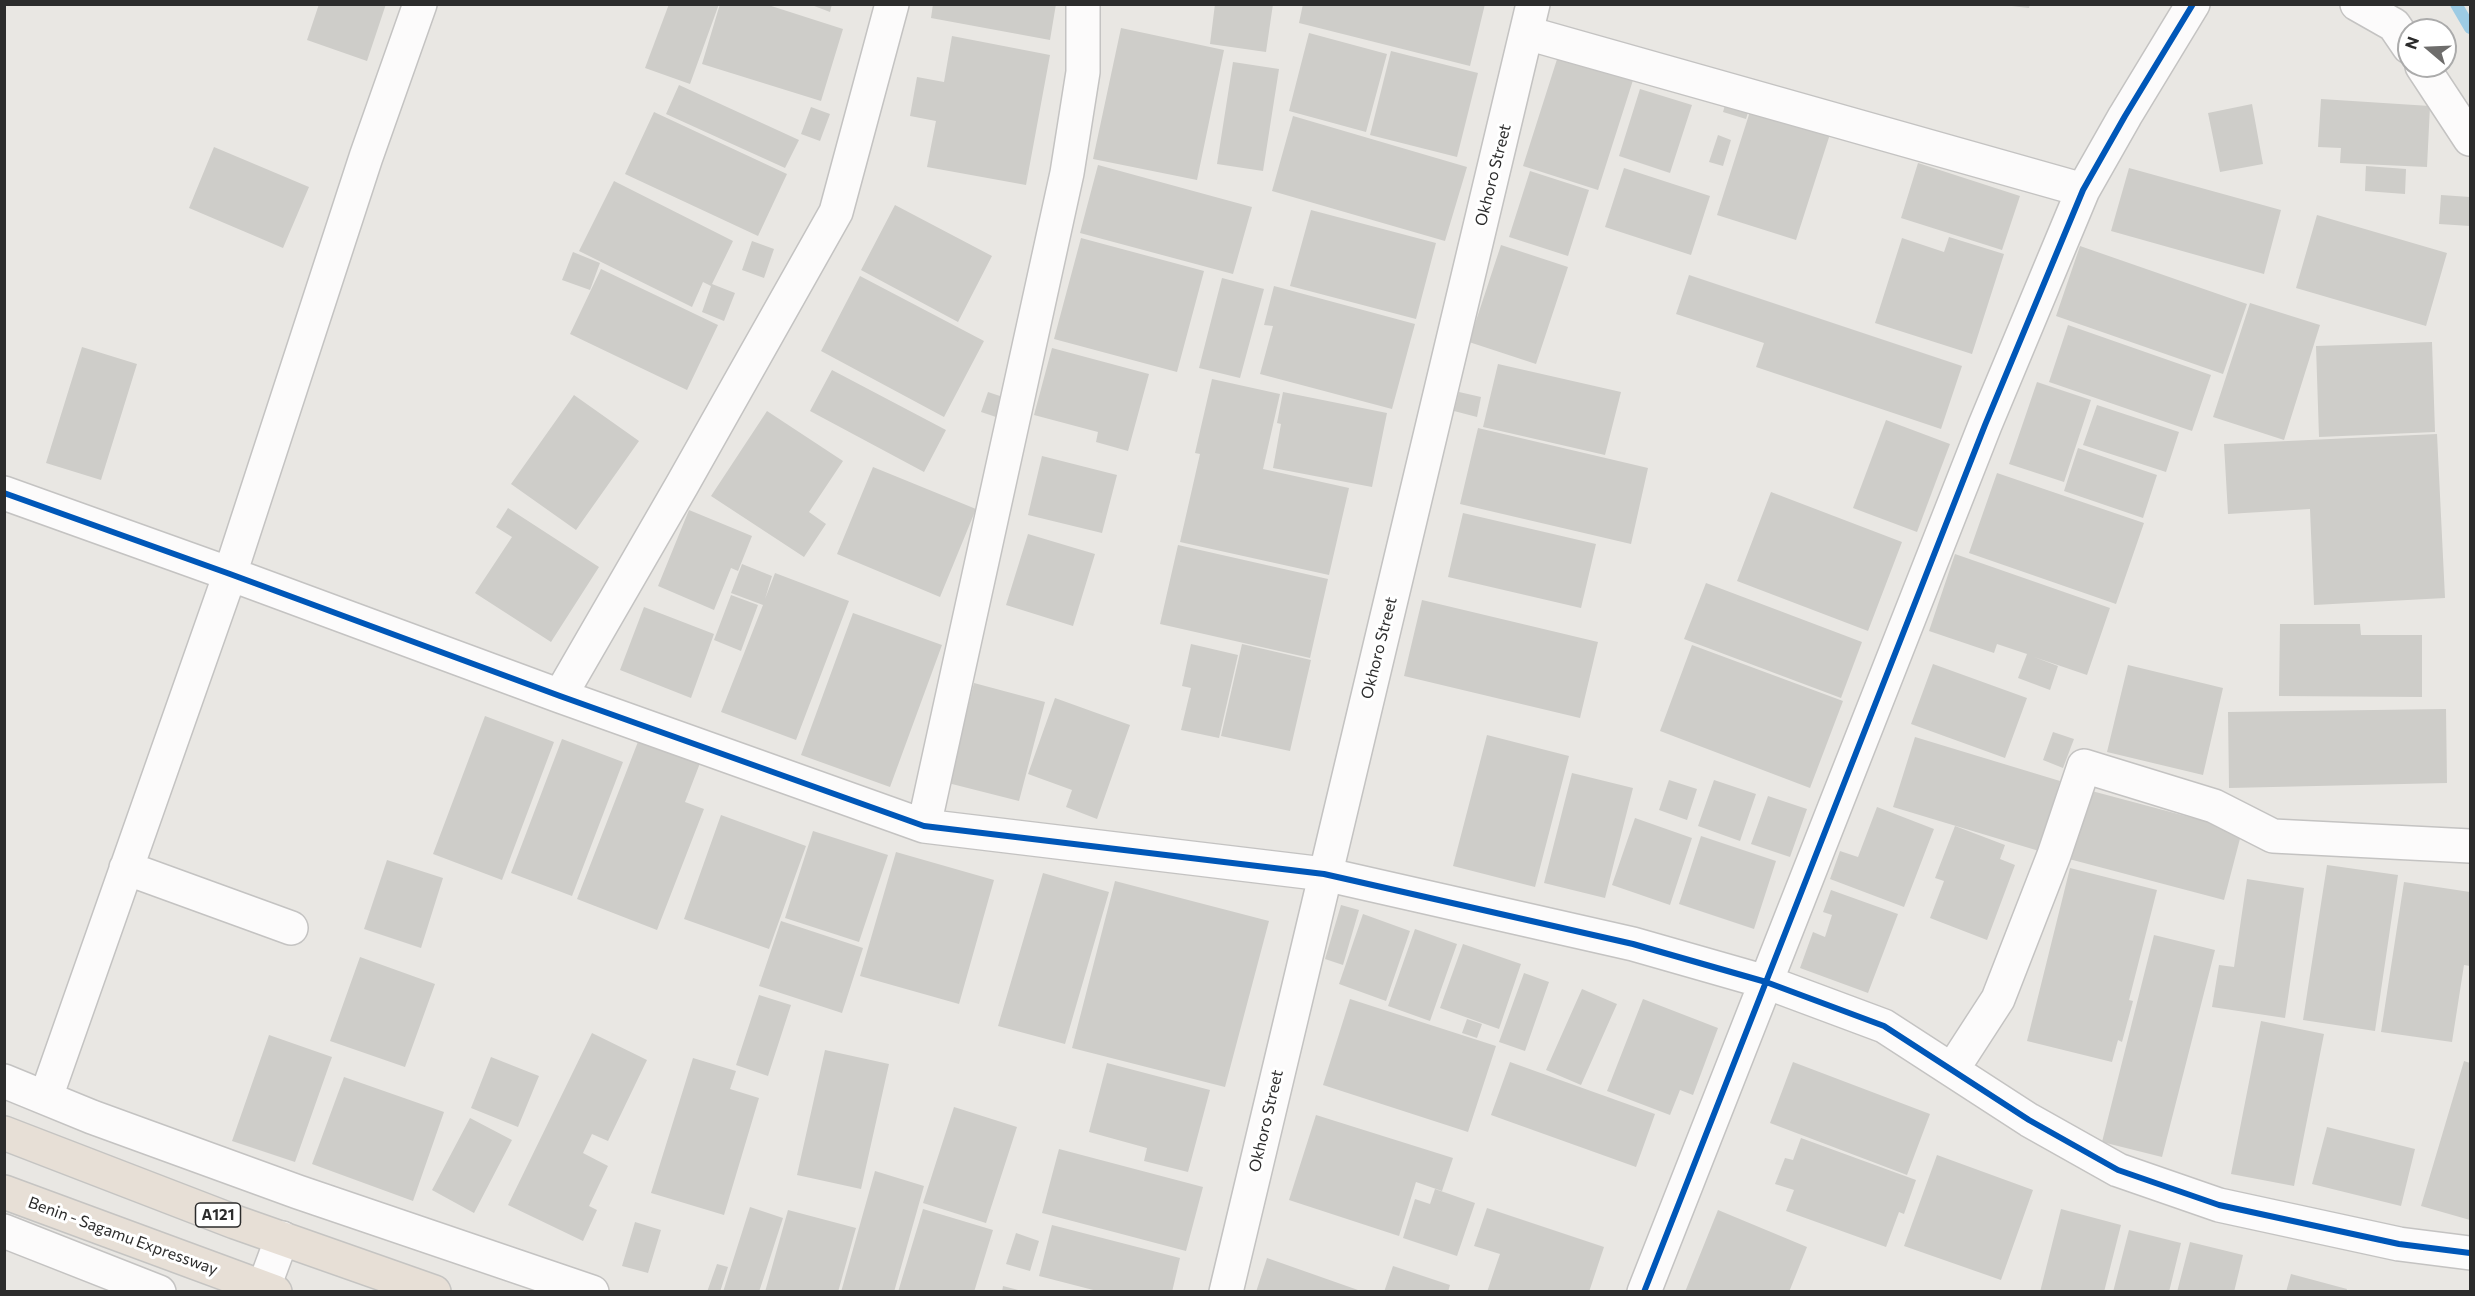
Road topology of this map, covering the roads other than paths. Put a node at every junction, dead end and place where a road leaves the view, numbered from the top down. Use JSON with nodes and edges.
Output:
{"nodes":[{"id":1,"x":420,"y":4,"type":"edge"},
{"id":2,"x":892,"y":4,"type":"edge"},
{"id":3,"x":1083,"y":4,"type":"edge"},
{"id":4,"x":2193,"y":4,"type":"edge"},
{"id":5,"x":2357,"y":4,"type":"edge"},
{"id":6,"x":1530,"y":19,"type":"edge"},
{"id":7,"x":2397,"y":29,"type":"edge"},
{"id":8,"x":2430,"y":78,"type":"edge"},
{"id":9,"x":2470,"y":139,"type":"edge"},
{"id":10,"x":2083,"y":190,"type":"junction"},
{"id":11,"x":4,"y":493,"type":"edge"},
{"id":12,"x":230,"y":574,"type":"junction"},
{"id":13,"x":560,"y":696,"type":"junction"},
{"id":14,"x":924,"y":826,"type":"junction"},
{"id":15,"x":2470,"y":846,"type":"edge"},
{"id":16,"x":126,"y":868,"type":"junction"},
{"id":17,"x":1324,"y":874,"type":"junction"},
{"id":18,"x":291,"y":928,"type":"dead end"},
{"id":19,"x":1766,"y":982,"type":"junction"},
{"id":20,"x":1952,"y":1070,"type":"junction"},
{"id":21,"x":4,"y":1081,"type":"edge"},
{"id":22,"x":46,"y":1097,"type":"junction"},
{"id":23,"x":4,"y":1133,"type":"edge"},
{"id":24,"x":4,"y":1192,"type":"edge"},
{"id":25,"x":4,"y":1231,"type":"edge"},
{"id":26,"x":282,"y":1238,"type":"junction"},
{"id":27,"x":2470,"y":1253,"type":"edge"},
{"id":28,"x":267,"y":1290,"type":"edge"},
{"id":29,"x":159,"y":1292,"type":"edge"},
{"id":30,"x":434,"y":1292,"type":"edge"},
{"id":31,"x":592,"y":1292,"type":"edge"},
{"id":32,"x":1226,"y":1292,"type":"edge"},
{"id":33,"x":1644,"y":1292,"type":"edge"}],
"edges":[{"from":1,"to":12,"type":"street"},
{"from":2,"to":13,"type":"street"},
{"from":3,"to":14,"type":"street"},
{"from":4,"to":10,"type":"street"},
{"from":5,"to":7,"type":"street"},
{"from":6,"to":10,"type":"street"},
{"from":6,"to":17,"type":"street","name":"Okhoro Street"},
{"from":8,"to":9,"type":"street"},
{"from":10,"to":19,"type":"street"},
{"from":11,"to":12,"type":"street"},
{"from":12,"to":13,"type":"street"},
{"from":12,"to":16,"type":"street"},
{"from":13,"to":14,"type":"street"},
{"from":14,"to":17,"type":"street"},
{"from":15,"to":20,"type":"street"},
{"from":16,"to":18,"type":"street"},
{"from":16,"to":22,"type":"street"},
{"from":17,"to":19,"type":"street"},
{"from":17,"to":32,"type":"street","name":"Okhoro Street"},
{"from":19,"to":20,"type":"street"},
{"from":19,"to":33,"type":"street"},
{"from":20,"to":27,"type":"street"},
{"from":21,"to":22,"type":"street"},
{"from":22,"to":31,"type":"street"},
{"from":23,"to":26,"type":"highway","number":"A121"},
{"from":24,"to":28,"type":"highway","name":"Benin - Sagamu Expressway"},
{"from":25,"to":29,"type":"street"},
{"from":26,"to":28,"type":"street"},
{"from":26,"to":30,"type":"highway","number":"A121"}]}
